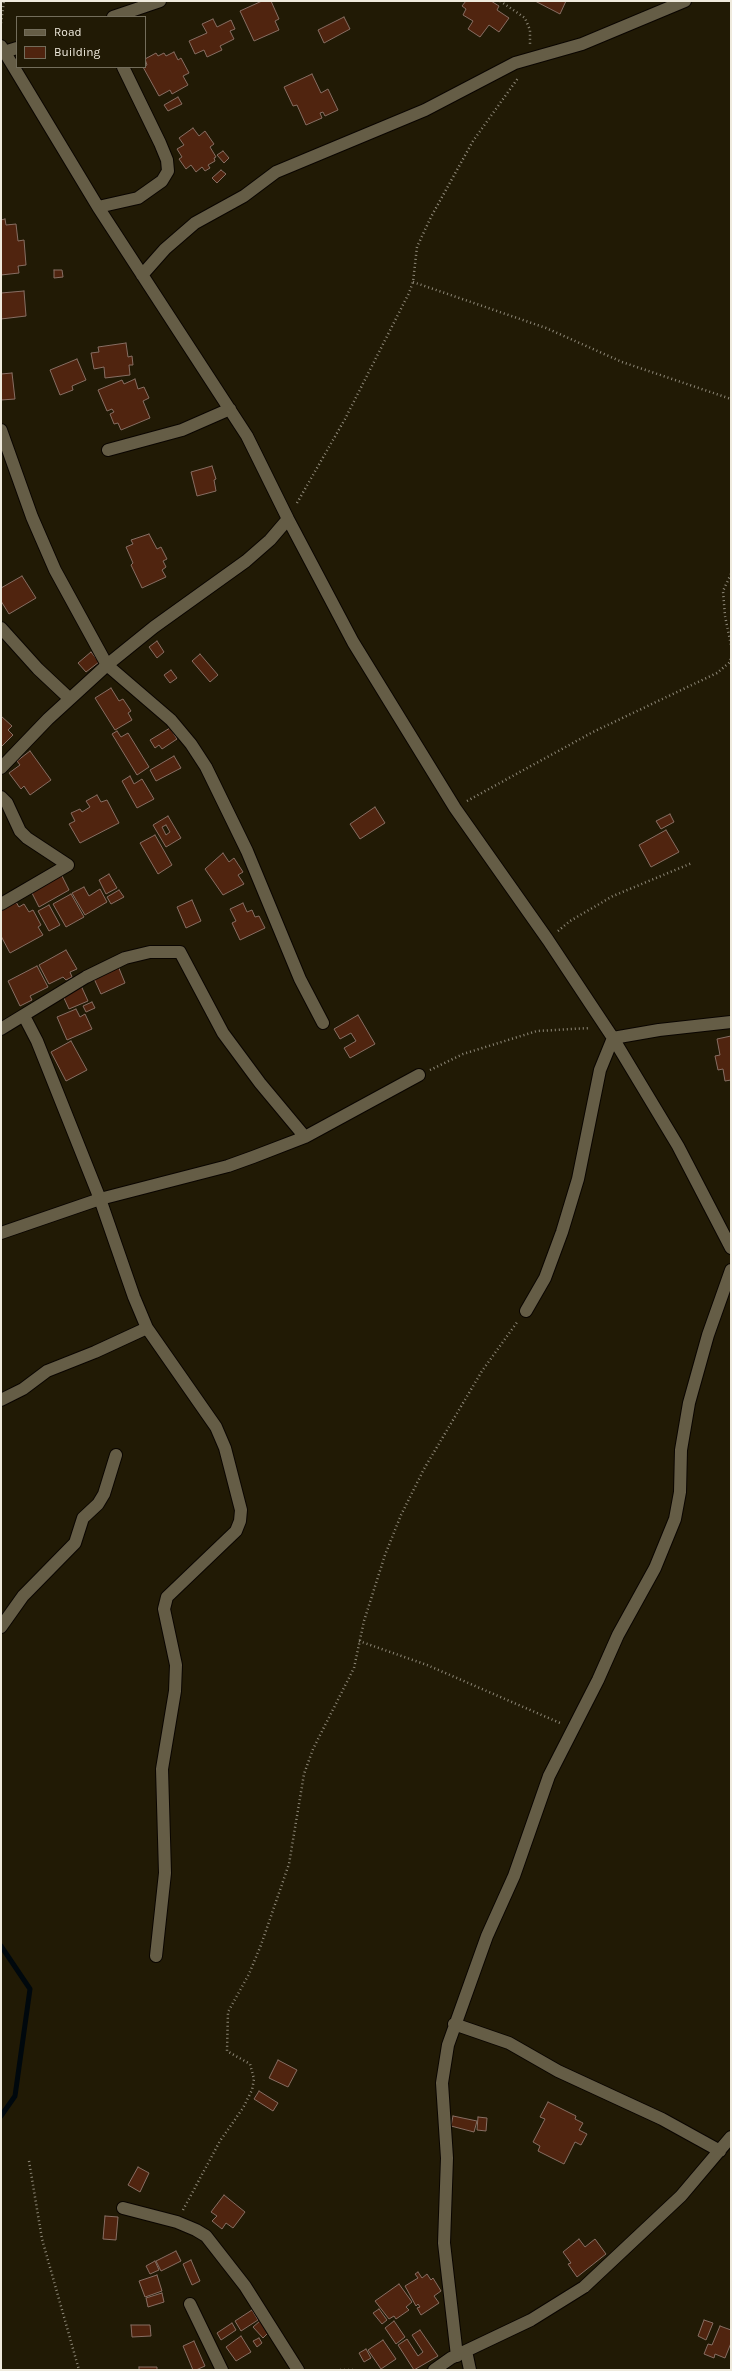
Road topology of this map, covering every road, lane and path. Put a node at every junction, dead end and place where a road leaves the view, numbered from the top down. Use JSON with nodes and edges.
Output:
{"nodes":[{"id":1,"x":4,"y":1,"type":"edge"},
{"id":2,"x":160,"y":1,"type":"edge"},
{"id":3,"x":500,"y":1,"type":"edge"},
{"id":4,"x":685,"y":1,"type":"edge"},
{"id":5,"x":116,"y":16,"type":"edge"},
{"id":6,"x":1,"y":23,"type":"edge"},
{"id":7,"x":16,"y":48,"type":"edge"},
{"id":8,"x":3,"y":49,"type":"edge"},
{"id":9,"x":528,"y":59,"type":"junction"},
{"id":10,"x":123,"y":68,"type":"edge"},
{"id":11,"x":98,"y":207,"type":"junction"},
{"id":12,"x":142,"y":275,"type":"junction"},
{"id":13,"x":413,"y":282,"type":"junction"},
{"id":14,"x":731,"y":399,"type":"edge"},
{"id":15,"x":230,"y":409,"type":"junction"},
{"id":16,"x":1,"y":430,"type":"edge"},
{"id":17,"x":3,"y":446,"type":"edge"},
{"id":18,"x":108,"y":450,"type":"dead end"},
{"id":19,"x":288,"y":519,"type":"junction"},
{"id":20,"x":731,"y":574,"type":"edge"},
{"id":21,"x":1,"y":628,"type":"edge"},
{"id":22,"x":731,"y":644,"type":"edge"},
{"id":23,"x":731,"y":656,"type":"edge"},
{"id":24,"x":107,"y":664,"type":"junction"},
{"id":25,"x":70,"y":699,"type":"junction"},
{"id":26,"x":1,"y":768,"type":"edge"},
{"id":27,"x":1,"y":797,"type":"edge"},
{"id":28,"x":455,"y":808,"type":"junction"},
{"id":29,"x":692,"y":863,"type":"dead end"},
{"id":30,"x":1,"y":904,"type":"edge"},
{"id":31,"x":548,"y":940,"type":"junction"},
{"id":32,"x":24,"y":1016,"type":"junction"},
{"id":33,"x":731,"y":1022,"type":"edge"},
{"id":34,"x":323,"y":1023,"type":"dead end"},
{"id":35,"x":605,"y":1028,"type":"junction"},
{"id":36,"x":1,"y":1029,"type":"edge"},
{"id":37,"x":613,"y":1038,"type":"junction"},
{"id":38,"x":419,"y":1075,"type":"joint"},
{"id":39,"x":305,"y":1137,"type":"junction"},
{"id":40,"x":100,"y":1199,"type":"junction"},
{"id":41,"x":1,"y":1233,"type":"edge"},
{"id":42,"x":731,"y":1248,"type":"edge"},
{"id":43,"x":731,"y":1270,"type":"edge"},
{"id":44,"x":526,"y":1311,"type":"joint"},
{"id":45,"x":147,"y":1328,"type":"junction"},
{"id":46,"x":1,"y":1400,"type":"edge"},
{"id":47,"x":116,"y":1455,"type":"dead end"},
{"id":48,"x":1,"y":1627,"type":"edge"},
{"id":49,"x":359,"y":1641,"type":"junction"},
{"id":50,"x":573,"y":1729,"type":"junction"},
{"id":51,"x":156,"y":1956,"type":"dead end"},
{"id":52,"x":454,"y":2024,"type":"junction"},
{"id":53,"x":731,"y":2137,"type":"edge"},
{"id":54,"x":720,"y":2152,"type":"junction"},
{"id":55,"x":29,"y":2161,"type":"dead end"},
{"id":56,"x":123,"y":2208,"type":"dead end"},
{"id":57,"x":176,"y":2222,"type":"junction"},
{"id":58,"x":190,"y":2304,"type":"dead end"},
{"id":59,"x":461,"y":2353,"type":"junction"},
{"id":60,"x":79,"y":2370,"type":"edge"},
{"id":61,"x":222,"y":2370,"type":"edge"},
{"id":62,"x":298,"y":2370,"type":"edge"},
{"id":63,"x":340,"y":2370,"type":"edge"},
{"id":64,"x":354,"y":2370,"type":"edge"},
{"id":65,"x":434,"y":2370,"type":"edge"},
{"id":66,"x":470,"y":2370,"type":"edge"}],
"edges":[{"from":1,"to":6,"type":"path"},
{"from":2,"to":5,"type":"street"},
{"from":3,"to":9,"type":"path"},
{"from":4,"to":9,"type":"street"},
{"from":7,"to":8,"type":"street"},
{"from":8,"to":11,"type":"street"},
{"from":9,"to":12,"type":"street"},
{"from":9,"to":13,"type":"path"},
{"from":10,"to":11,"type":"street"},
{"from":11,"to":12,"type":"street"},
{"from":12,"to":15,"type":"street"},
{"from":13,"to":14,"type":"path"},
{"from":13,"to":19,"type":"path"},
{"from":15,"to":18,"type":"street"},
{"from":15,"to":19,"type":"street"},
{"from":16,"to":17,"type":"street"},
{"from":17,"to":24,"type":"street"},
{"from":19,"to":24,"type":"street"},
{"from":19,"to":28,"type":"street"},
{"from":20,"to":22,"type":"path"},
{"from":21,"to":25,"type":"street"},
{"from":23,"to":28,"type":"path"},
{"from":24,"to":25,"type":"street"},
{"from":24,"to":34,"type":"street"},
{"from":25,"to":26,"type":"street"},
{"from":27,"to":30,"type":"street"},
{"from":28,"to":31,"type":"street"},
{"from":29,"to":31,"type":"path"},
{"from":31,"to":35,"type":"street"},
{"from":32,"to":36,"type":"street"},
{"from":32,"to":39,"type":"street"},
{"from":32,"to":40,"type":"street"},
{"from":33,"to":37,"type":"street"},
{"from":35,"to":37,"type":"street"},
{"from":35,"to":38,"type":"path"},
{"from":37,"to":42,"type":"street"},
{"from":37,"to":44,"type":"street"},
{"from":38,"to":39,"type":"street"},
{"from":39,"to":40,"type":"street"},
{"from":40,"to":41,"type":"street"},
{"from":40,"to":45,"type":"street"},
{"from":43,"to":50,"type":"street"},
{"from":44,"to":49,"type":"path"},
{"from":45,"to":46,"type":"street"},
{"from":45,"to":51,"type":"street"},
{"from":47,"to":48,"type":"street"},
{"from":49,"to":50,"type":"path"},
{"from":49,"to":57,"type":"path"},
{"from":50,"to":52,"type":"street"},
{"from":52,"to":54,"type":"street"},
{"from":52,"to":59,"type":"street"},
{"from":53,"to":54,"type":"street"},
{"from":54,"to":59,"type":"street"},
{"from":55,"to":60,"type":"path"},
{"from":56,"to":57,"type":"street"},
{"from":57,"to":62,"type":"street"},
{"from":58,"to":61,"type":"street"},
{"from":59,"to":65,"type":"street"},
{"from":59,"to":66,"type":"street"},
{"from":63,"to":64,"type":"path"}]}
